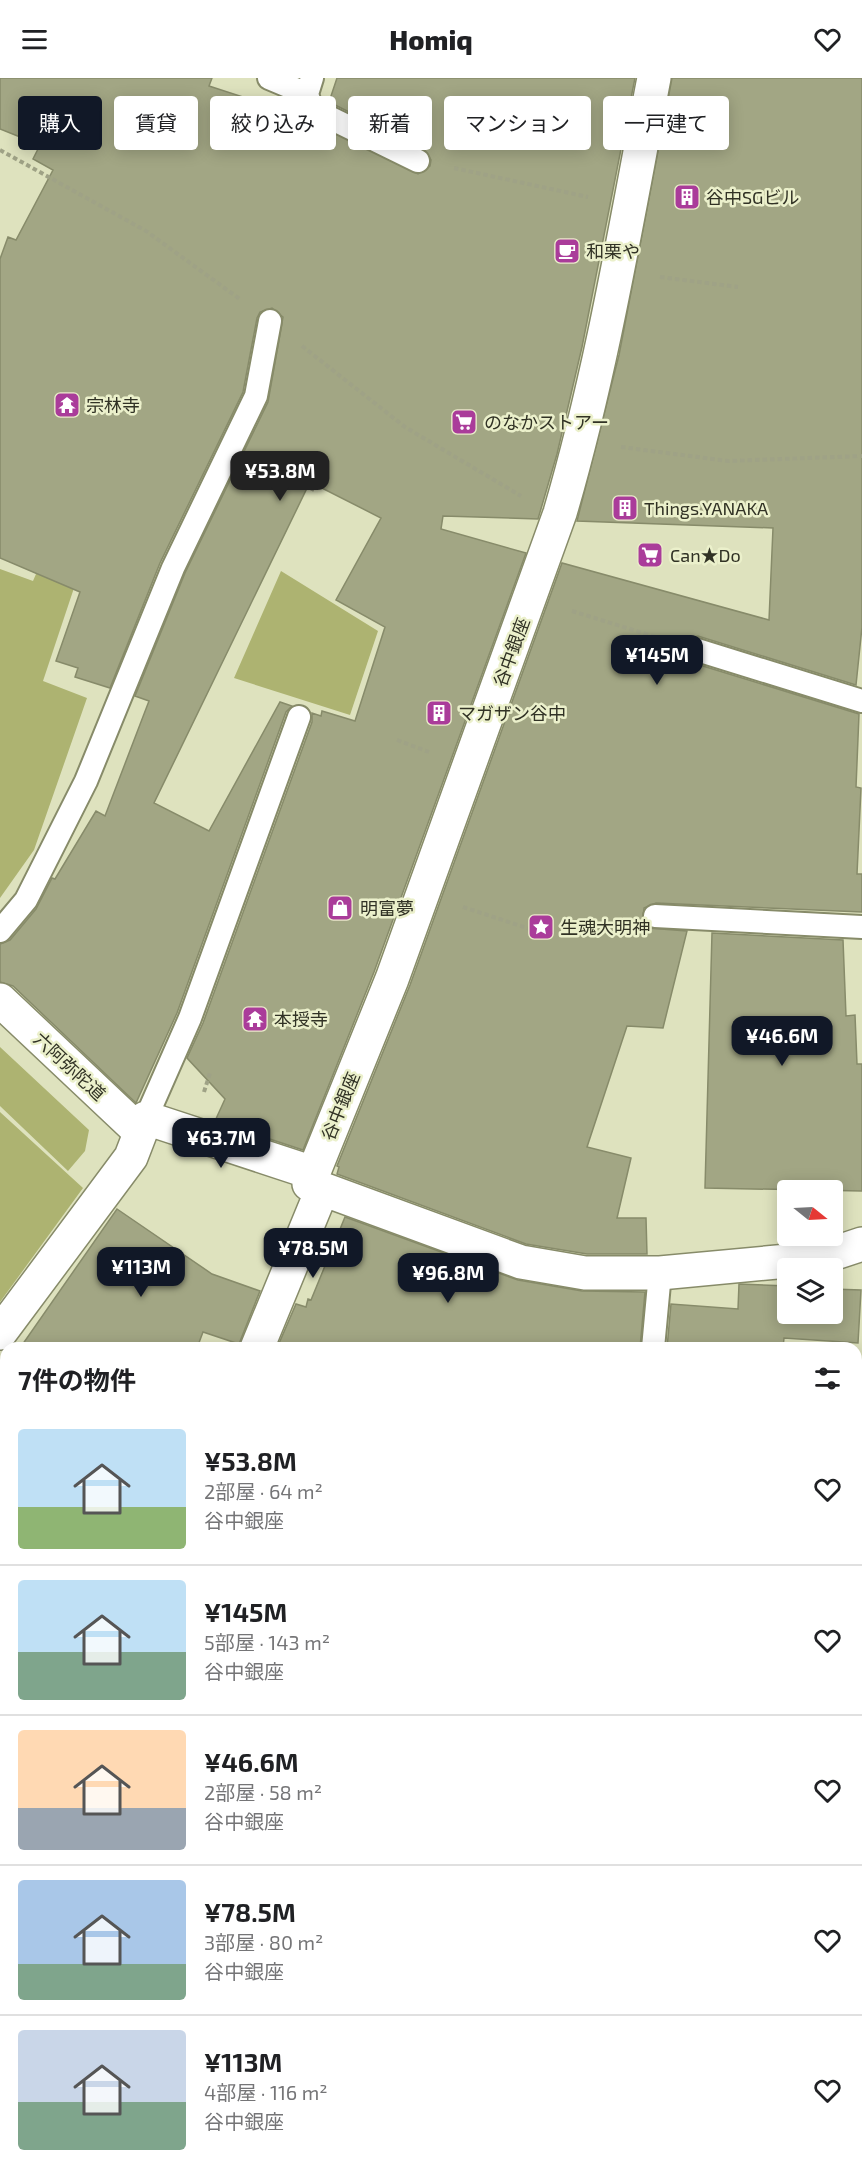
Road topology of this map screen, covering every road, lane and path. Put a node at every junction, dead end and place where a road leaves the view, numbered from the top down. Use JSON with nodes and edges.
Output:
{"nodes":[{"id":1,"x":269,"y":78,"type":"edge"},
{"id":2,"x":654,"y":78,"type":"edge"},
{"id":3,"x":309,"y":86,"type":"edge"},
{"id":4,"x":418,"y":161,"type":"joint"},
{"id":5,"x":629,"y":206,"type":"junction"},
{"id":6,"x":618,"y":270,"type":"junction"},
{"id":7,"x":738,"y":288,"type":"dead end"},
{"id":8,"x":270,"y":321,"type":"dead end"},
{"id":9,"x":582,"y":439,"type":"junction"},
{"id":10,"x":231,"y":446,"type":"junction"},
{"id":11,"x":862,"y":456,"type":"edge"},
{"id":12,"x":316,"y":491,"type":"dead end"},
{"id":13,"x":531,"y":598,"type":"junction"},
{"id":14,"x":694,"y":649,"type":"joint"},
{"id":15,"x":862,"y":701,"type":"edge"},
{"id":16,"x":298,"y":717,"type":"dead end"},
{"id":17,"x":423,"y":894,"type":"junction"},
{"id":18,"x":655,"y":916,"type":"dead end"},
{"id":19,"x":862,"y":927,"type":"edge"},
{"id":20,"x":530,"y":929,"type":"dead end"},
{"id":21,"x":0,"y":931,"type":"edge"},
{"id":22,"x":0,"y":1000,"type":"edge"},
{"id":23,"x":143,"y":1125,"type":"junction"},
{"id":24,"x":315,"y":1182,"type":"junction"},
{"id":25,"x":862,"y":1244,"type":"edge"},
{"id":26,"x":660,"y":1273,"type":"junction"},
{"id":27,"x":0,"y":1333,"type":"edge"},
{"id":28,"x":259,"y":1342,"type":"edge"},
{"id":29,"x":654,"y":1342,"type":"edge"}],
"edges":[{"from":1,"to":3,"type":"lane"},
{"from":2,"to":5,"type":"street","name":"谷中銀座"},
{"from":3,"to":4,"type":"lane"},
{"from":4,"to":5,"type":"path"},
{"from":5,"to":6,"type":"street","name":"谷中銀座"},
{"from":6,"to":7,"type":"path"},
{"from":6,"to":9,"type":"street","name":"谷中銀座"},
{"from":8,"to":10,"type":"lane"},
{"from":9,"to":11,"type":"path"},
{"from":9,"to":13,"type":"street","name":"谷中銀座"},
{"from":10,"to":12,"type":"path"},
{"from":10,"to":21,"type":"lane"},
{"from":13,"to":14,"type":"path"},
{"from":13,"to":17,"type":"street","name":"谷中銀座"},
{"from":14,"to":15,"type":"lane"},
{"from":16,"to":23,"type":"lane"},
{"from":17,"to":20,"type":"path"},
{"from":17,"to":24,"type":"street","name":"谷中銀座"},
{"from":18,"to":19,"type":"lane"},
{"from":22,"to":23,"type":"street","name":"六阿弥陀道"},
{"from":23,"to":24,"type":"street"},
{"from":23,"to":27,"type":"street"},
{"from":24,"to":26,"type":"street"},
{"from":24,"to":28,"type":"street","name":"谷中銀座"},
{"from":25,"to":26,"type":"street"},
{"from":26,"to":29,"type":"lane"}]}
